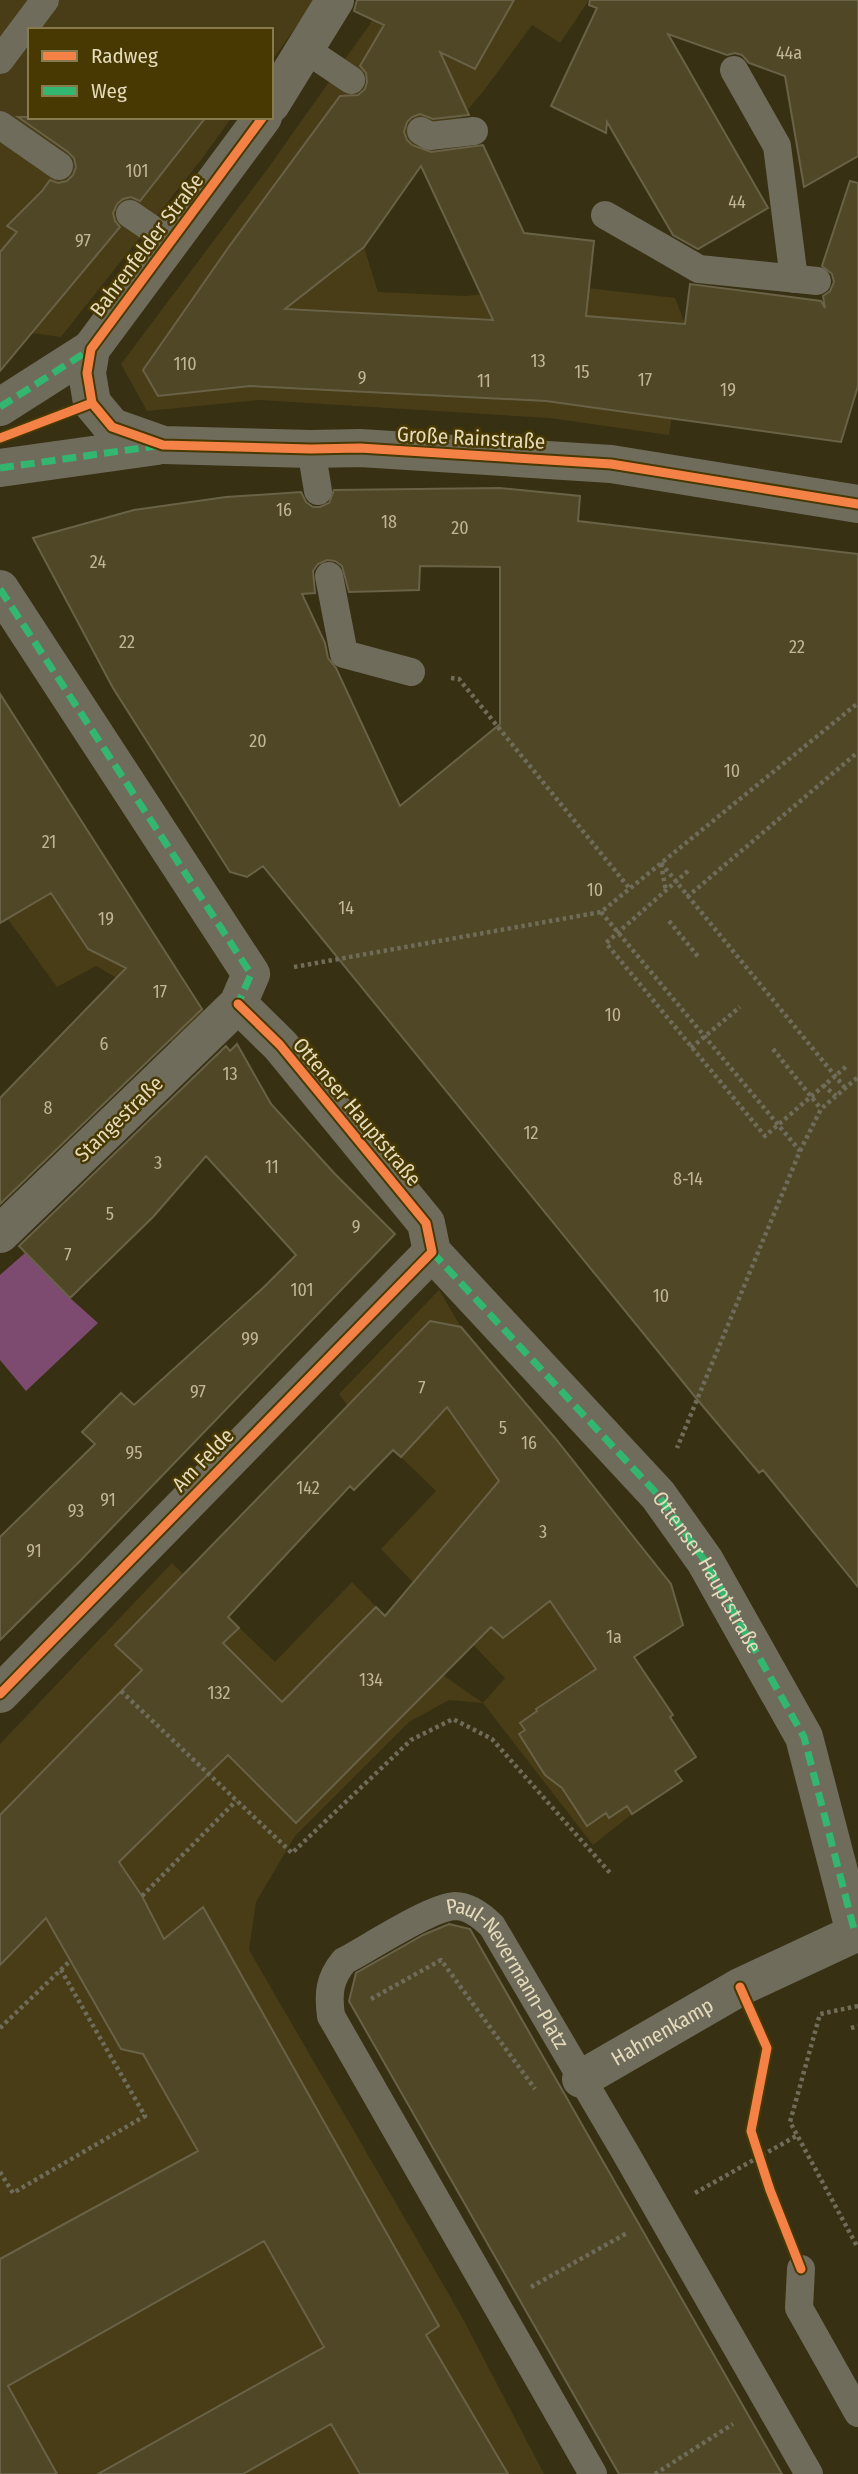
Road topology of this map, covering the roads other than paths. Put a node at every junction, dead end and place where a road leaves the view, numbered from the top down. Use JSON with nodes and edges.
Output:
{"nodes":[{"id":1,"x":45,"y":0,"type":"edge"},
{"id":2,"x":335,"y":0,"type":"edge"},
{"id":3,"x":305,"y":49,"type":"junction"},
{"id":4,"x":0,"y":61,"type":"edge"},
{"id":5,"x":734,"y":70,"type":"dead end"},
{"id":6,"x":351,"y":80,"type":"dead end"},
{"id":7,"x":273,"y":101,"type":"edge"},
{"id":8,"x":262,"y":119,"type":"edge"},
{"id":9,"x":0,"y":125,"type":"edge"},
{"id":10,"x":421,"y":131,"type":"dead end"},
{"id":11,"x":474,"y":131,"type":"dead end"},
{"id":12,"x":59,"y":166,"type":"dead end"},
{"id":13,"x":130,"y":214,"type":"dead end"},
{"id":14,"x":605,"y":215,"type":"dead end"},
{"id":15,"x":171,"y":243,"type":"junction"},
{"id":16,"x":91,"y":349,"type":"junction"},
{"id":17,"x":92,"y":403,"type":"joint"},
{"id":18,"x":0,"y":407,"type":"edge"},
{"id":19,"x":163,"y":445,"type":"junction"},
{"id":20,"x":311,"y":449,"type":"junction"},
{"id":21,"x":0,"y":468,"type":"edge"},
{"id":22,"x":318,"y":491,"type":"dead end"},
{"id":23,"x":858,"y":504,"type":"edge"},
{"id":24,"x":329,"y":576,"type":"dead end"},
{"id":25,"x":0,"y":589,"type":"edge"},
{"id":26,"x":411,"y":672,"type":"road end"},
{"id":27,"x":238,"y":1004,"type":"junction"},
{"id":28,"x":0,"y":1234,"type":"edge"},
{"id":29,"x":432,"y":1252,"type":"junction"},
{"id":30,"x":0,"y":1693,"type":"edge"},
{"id":31,"x":856,"y":1932,"type":"edge"},
{"id":32,"x":581,"y":2079,"type":"junction"},
{"id":33,"x":801,"y":2269,"type":"dead end"},
{"id":34,"x":858,"y":2413,"type":"edge"},
{"id":35,"x":593,"y":2474,"type":"edge"},
{"id":36,"x":808,"y":2474,"type":"edge"}],
"edges":[{"from":1,"to":4,"type":"lane"},
{"from":2,"to":3,"type":"street"},
{"from":3,"to":6,"type":"lane"},
{"from":3,"to":7,"type":"street"},
{"from":5,"to":14,"type":"lane"},
{"from":8,"to":15,"type":"street","name":"Bahrenfelder Straße"},
{"from":9,"to":12,"type":"lane"},
{"from":10,"to":11,"type":"lane"},
{"from":13,"to":15,"type":"lane"},
{"from":15,"to":16,"type":"street","name":"Bahrenfelder Straße"},
{"from":16,"to":17,"type":"street","name":"Bahrenfelder Straße"},
{"from":16,"to":18,"type":"street","name":"Bahrenfelder Straße"},
{"from":17,"to":19,"type":"street","name":"Große Rainstraße"},
{"from":19,"to":20,"type":"street","name":"Große Rainstraße"},
{"from":19,"to":21,"type":"street","name":"Große Rainstraße"},
{"from":20,"to":22,"type":"lane"},
{"from":20,"to":23,"type":"street","name":"Große Rainstraße"},
{"from":24,"to":26,"type":"lane"},
{"from":25,"to":27,"type":"street"},
{"from":27,"to":28,"type":"street","name":"Stangestraße"},
{"from":27,"to":29,"type":"street","name":"Ottenser Hauptstraße"},
{"from":29,"to":30,"type":"street","name":"Am Felde"},
{"from":29,"to":31,"type":"street","name":"Ottenser Hauptstraße"},
{"from":31,"to":32,"type":"street","name":"Hahnenkamp"},
{"from":32,"to":35,"type":"lane","name":"Paul-Nevermann-Platz"},
{"from":32,"to":36,"type":"lane","name":"Paul-Nevermann-Platz"},
{"from":33,"to":34,"type":"lane"}]}
